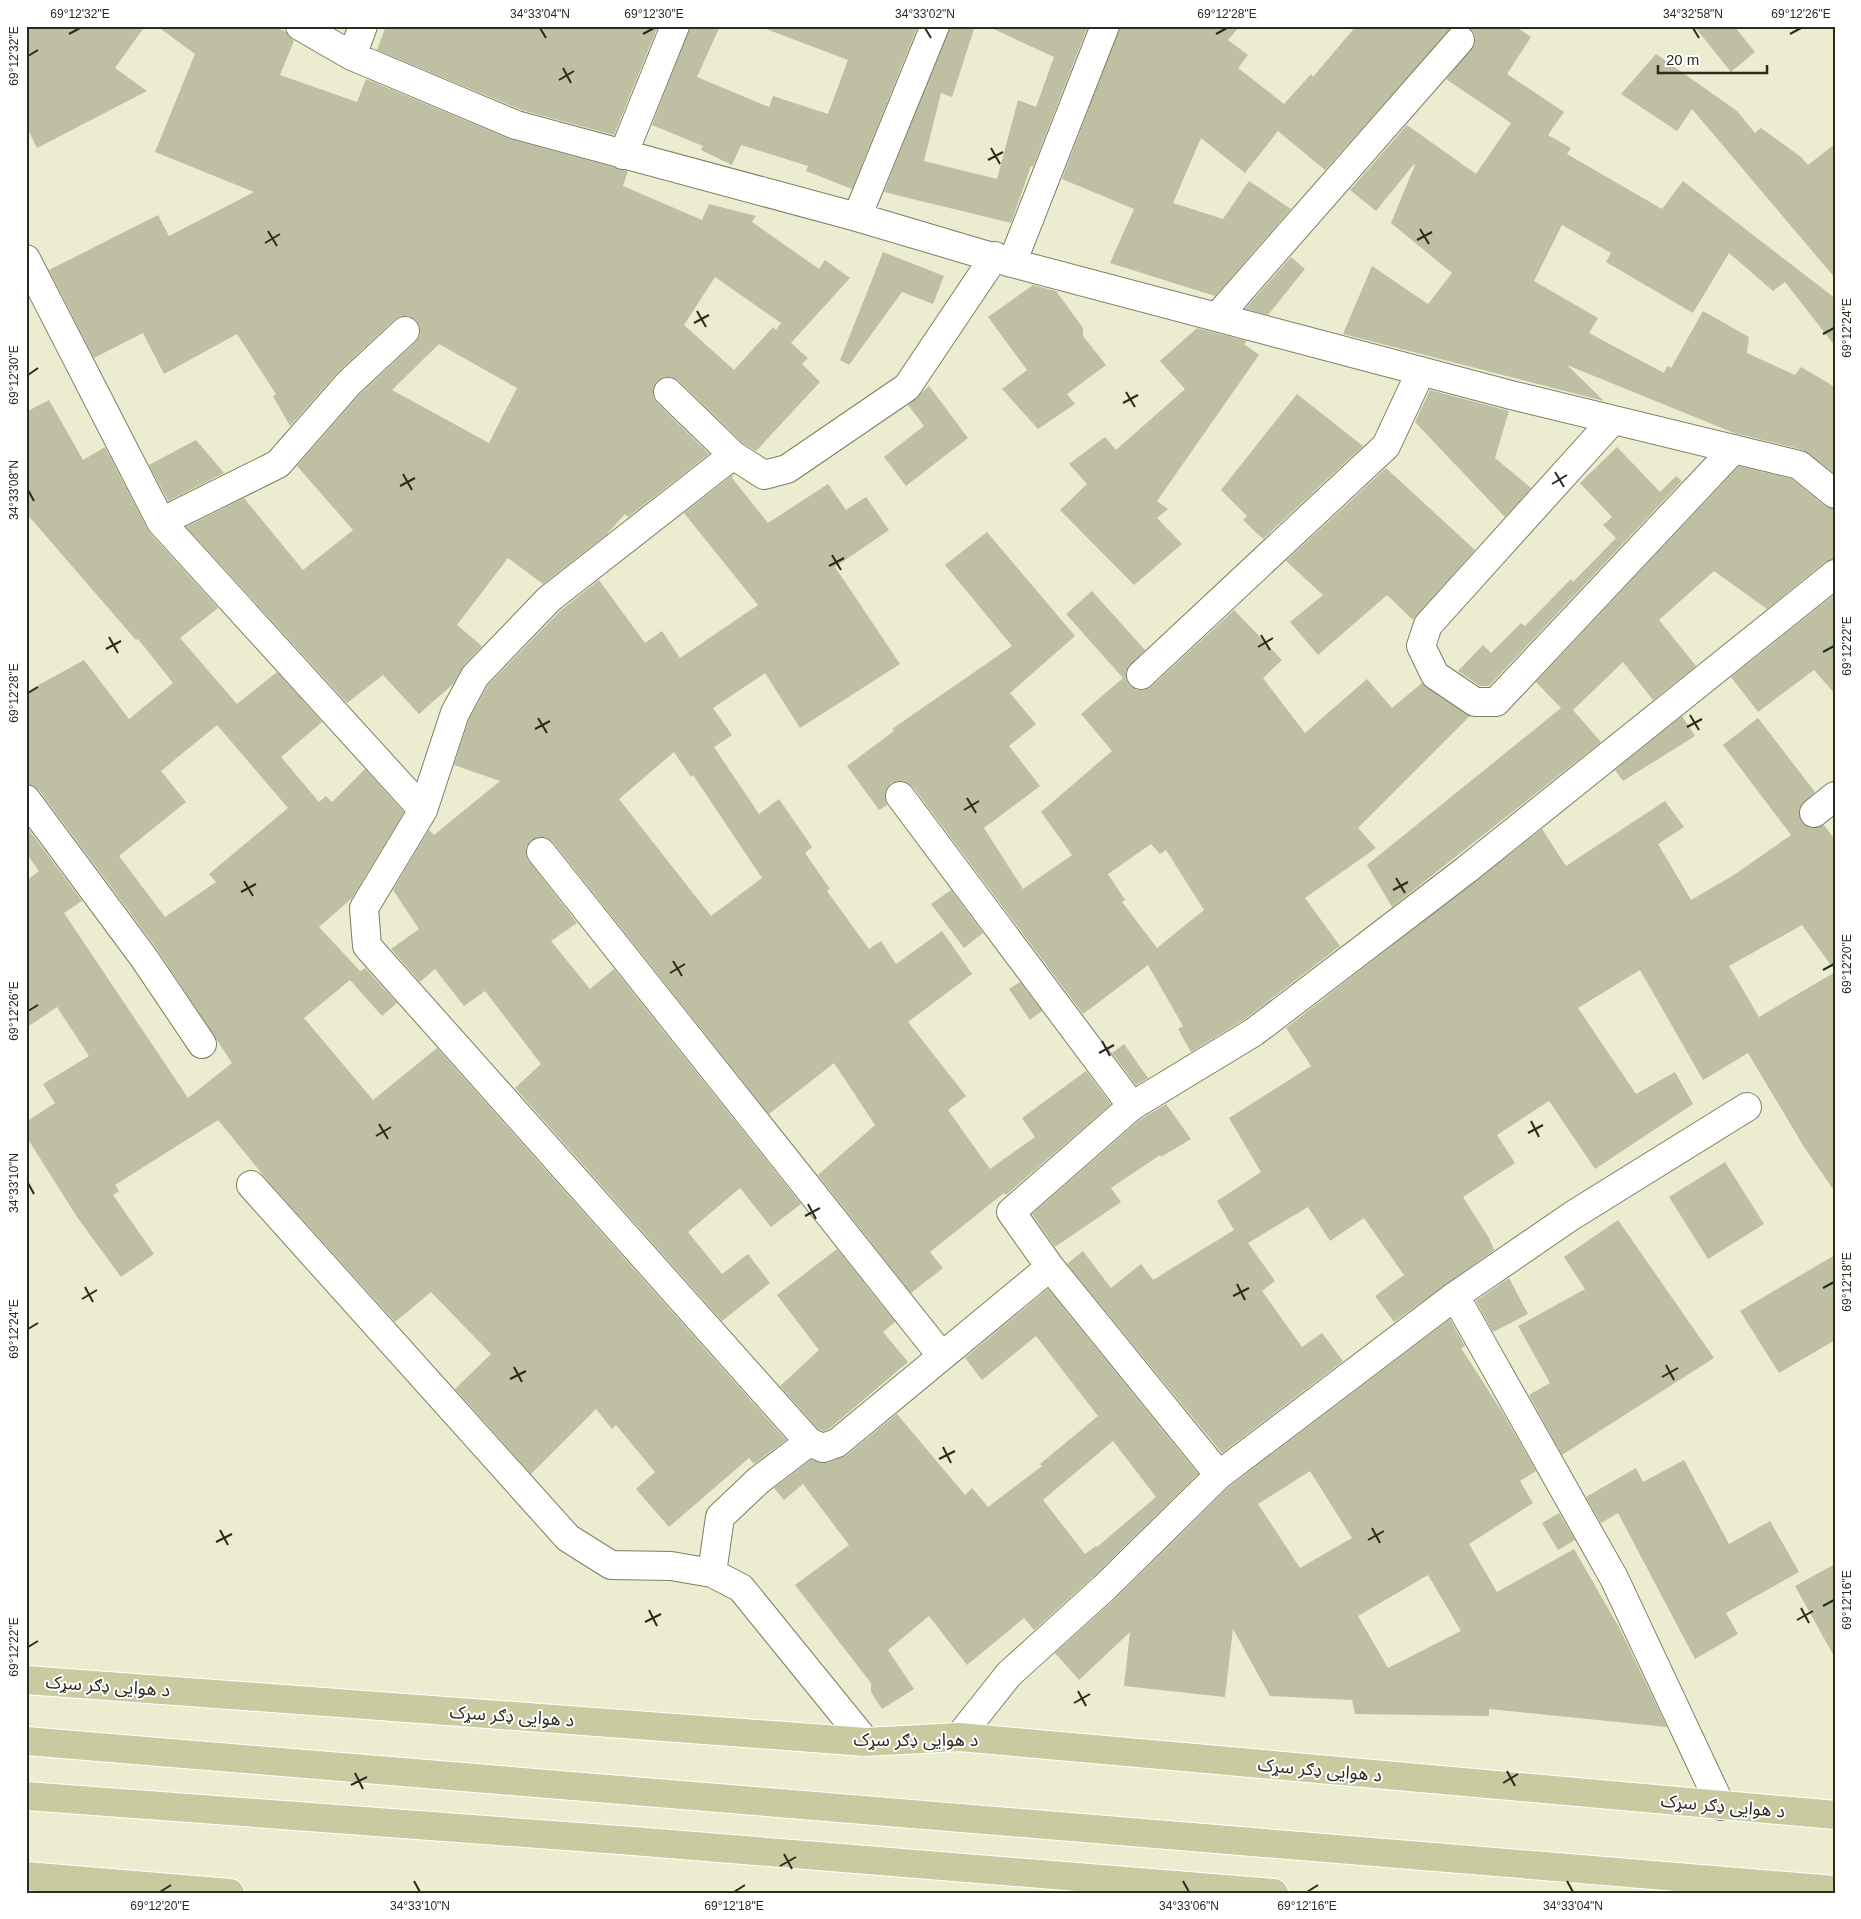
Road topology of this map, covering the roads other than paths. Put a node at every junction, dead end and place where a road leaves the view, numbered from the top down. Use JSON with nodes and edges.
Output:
{"nodes":[{"id":1,"x":300,"y":26,"type":"edge"},
{"id":2,"x":363,"y":26,"type":"edge"},
{"id":3,"x":675,"y":26,"type":"edge"},
{"id":4,"x":935,"y":26,"type":"edge"},
{"id":5,"x":1105,"y":26,"type":"edge"},
{"id":6,"x":1460,"y":40,"type":"dead end"},
{"id":7,"x":352,"y":56,"type":"junction"},
{"id":8,"x":623,"y":154,"type":"junction"},
{"id":9,"x":857,"y":217,"type":"junction"},
{"id":10,"x":26,"y":259,"type":"edge"},
{"id":11,"x":1003,"y":259,"type":"junction"},
{"id":12,"x":1217,"y":317,"type":"junction"},
{"id":13,"x":405,"y":331,"type":"dead end"},
{"id":14,"x":1421,"y":371,"type":"junction"},
{"id":15,"x":668,"y":392,"type":"dead end"},
{"id":16,"x":1614,"y":420,"type":"junction"},
{"id":17,"x":1734,"y":449,"type":"junction"},
{"id":18,"x":733,"y":455,"type":"junction"},
{"id":19,"x":1835,"y":494,"type":"edge"},
{"id":20,"x":161,"y":522,"type":"junction"},
{"id":21,"x":1835,"y":574,"type":"edge"},
{"id":22,"x":1141,"y":675,"type":"dead end"},
{"id":23,"x":900,"y":796,"type":"dead end"},
{"id":24,"x":26,"y":799,"type":"edge"},
{"id":25,"x":422,"y":810,"type":"junction"},
{"id":26,"x":542,"y":852,"type":"dead end"},
{"id":27,"x":202,"y":1044,"type":"dead end"},
{"id":28,"x":1132,"y":1106,"type":"junction"},
{"id":29,"x":1747,"y":1107,"type":"dead end"},
{"id":30,"x":251,"y":1185,"type":"dead end"},
{"id":31,"x":1050,"y":1267,"type":"junction"},
{"id":32,"x":1455,"y":1296,"type":"junction"},
{"id":33,"x":941,"y":1355,"type":"junction"},
{"id":34,"x":809,"y":1442,"type":"junction"},
{"id":35,"x":1219,"y":1475,"type":"junction"},
{"id":36,"x":712,"y":1573,"type":"junction"},
{"id":37,"x":26,"y":1680,"type":"edge"},
{"id":38,"x":959,"y":1737,"type":"junction"},
{"id":39,"x":26,"y":1741,"type":"edge"},
{"id":40,"x":866,"y":1742,"type":"junction"},
{"id":41,"x":26,"y":1796,"type":"edge"},
{"id":42,"x":1721,"y":1806,"type":"junction"},
{"id":43,"x":1835,"y":1815,"type":"edge"},
{"id":44,"x":26,"y":1876,"type":"edge"},
{"id":45,"x":1835,"y":1890,"type":"edge"},
{"id":46,"x":230,"y":1893,"type":"edge"},
{"id":47,"x":1274,"y":1893,"type":"edge"}],
"edges":[{"from":1,"to":7,"type":"street"},
{"from":2,"to":7,"type":"street"},
{"from":3,"to":8,"type":"street"},
{"from":4,"to":9,"type":"street"},
{"from":5,"to":11,"type":"street"},
{"from":6,"to":12,"type":"street"},
{"from":7,"to":8,"type":"street"},
{"from":8,"to":9,"type":"street"},
{"from":9,"to":11,"type":"street"},
{"from":10,"to":20,"type":"street"},
{"from":11,"to":12,"type":"street"},
{"from":11,"to":18,"type":"street"},
{"from":12,"to":14,"type":"street"},
{"from":13,"to":20,"type":"street"},
{"from":14,"to":16,"type":"street"},
{"from":14,"to":22,"type":"street"},
{"from":15,"to":18,"type":"street"},
{"from":16,"to":17,"type":"street"},
{"from":16,"to":17,"type":"street"},
{"from":17,"to":19,"type":"street"},
{"from":18,"to":25,"type":"street"},
{"from":20,"to":25,"type":"street"},
{"from":21,"to":28,"type":"street"},
{"from":23,"to":28,"type":"street"},
{"from":24,"to":27,"type":"street"},
{"from":25,"to":34,"type":"street"},
{"from":26,"to":33,"type":"street"},
{"from":28,"to":31,"type":"street"},
{"from":29,"to":32,"type":"street"},
{"from":30,"to":36,"type":"street"},
{"from":31,"to":33,"type":"street"},
{"from":31,"to":35,"type":"street"},
{"from":32,"to":35,"type":"street"},
{"from":32,"to":42,"type":"street"},
{"from":33,"to":34,"type":"street"},
{"from":34,"to":36,"type":"street"},
{"from":35,"to":38,"type":"street"},
{"from":36,"to":40,"type":"street"},
{"from":37,"to":40,"type":"main road","name":"د هوایی ډګر سړک"},
{"from":38,"to":40,"type":"main road","name":"د هوایی ډګر سړک"},
{"from":38,"to":42,"type":"main road","name":"د هوایی ډګر سړک"},
{"from":39,"to":45,"type":"main road"},
{"from":41,"to":47,"type":"main road"},
{"from":42,"to":43,"type":"main road","name":"د هوایی ډګر سړک"},
{"from":44,"to":46,"type":"main road"}]}
